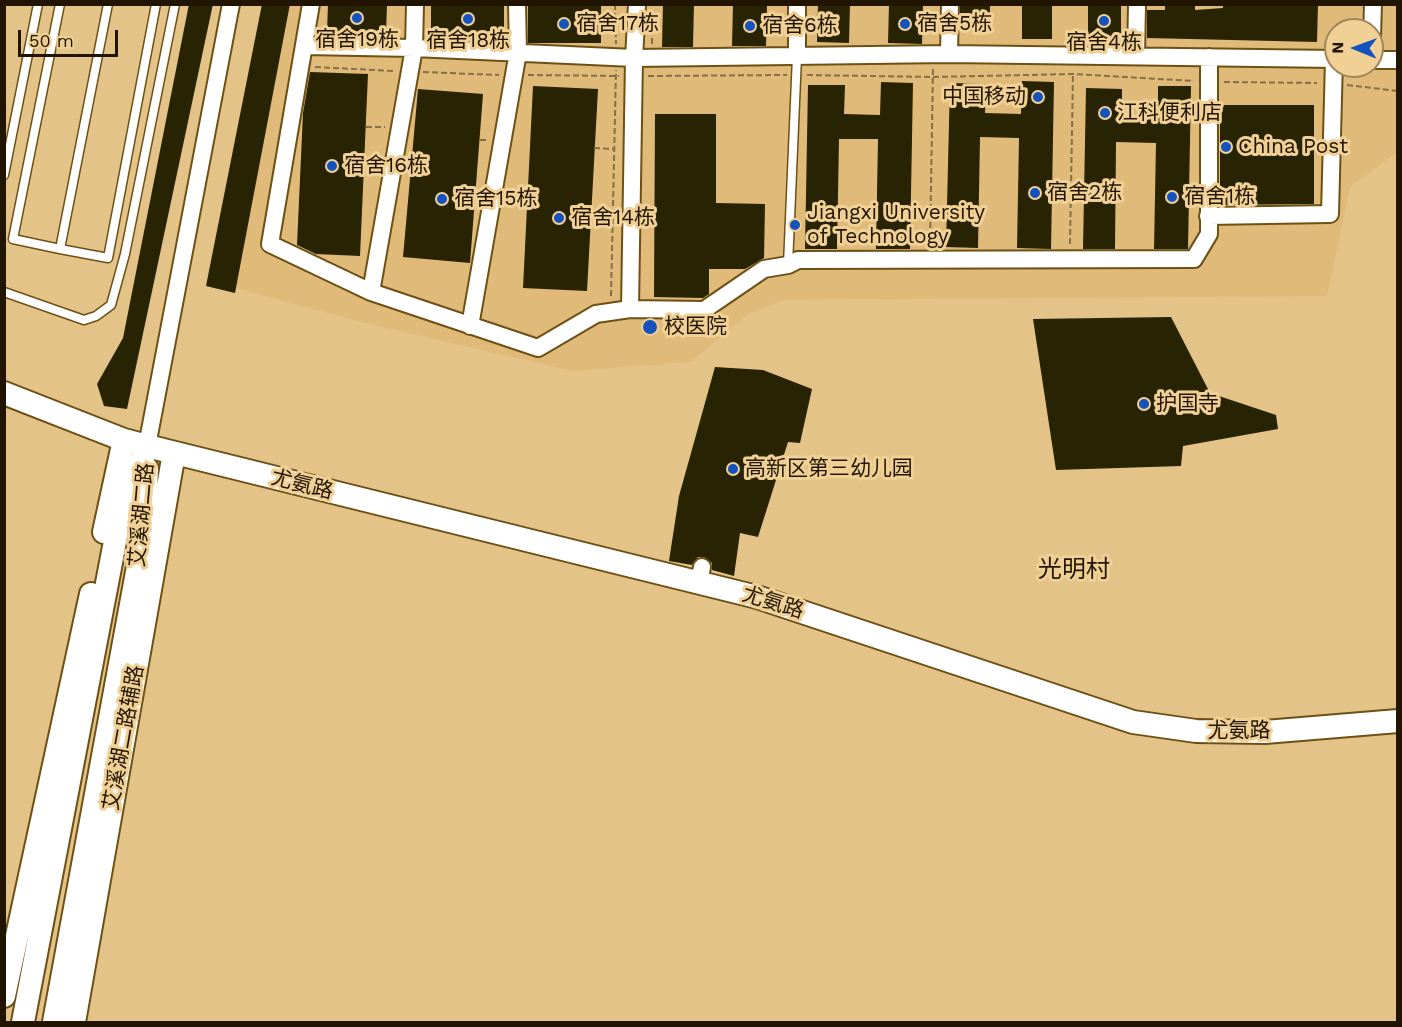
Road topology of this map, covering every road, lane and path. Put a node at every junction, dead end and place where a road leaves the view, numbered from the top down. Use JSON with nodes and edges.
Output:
{"nodes":[{"id":1,"x":38,"y":4,"type":"edge"},
{"id":2,"x":60,"y":4,"type":"edge"},
{"id":3,"x":108,"y":4,"type":"edge"},
{"id":4,"x":156,"y":4,"type":"edge"},
{"id":5,"x":175,"y":4,"type":"edge"},
{"id":6,"x":231,"y":4,"type":"edge"},
{"id":7,"x":311,"y":4,"type":"edge"},
{"id":8,"x":415,"y":4,"type":"edge"},
{"id":9,"x":517,"y":4,"type":"edge"},
{"id":10,"x":615,"y":4,"type":"edge"},
{"id":11,"x":637,"y":4,"type":"edge"},
{"id":12,"x":797,"y":4,"type":"edge"},
{"id":13,"x":950,"y":4,"type":"edge"},
{"id":14,"x":1137,"y":4,"type":"edge"},
{"id":15,"x":652,"y":19,"type":"dead end"},
{"id":16,"x":304,"y":46,"type":"junction"},
{"id":17,"x":414,"y":48,"type":"junction"},
{"id":18,"x":518,"y":52,"type":"junction"},
{"id":19,"x":941,"y":54,"type":"junction"},
{"id":20,"x":1074,"y":55,"type":"junction"},
{"id":21,"x":796,"y":56,"type":"junction"},
{"id":22,"x":1136,"y":56,"type":"junction"},
{"id":23,"x":616,"y":57,"type":"junction"},
{"id":24,"x":1209,"y":57,"type":"junction"},
{"id":25,"x":634,"y":58,"type":"junction"},
{"id":26,"x":652,"y":58,"type":"junction"},
{"id":27,"x":1324,"y":59,"type":"edge"},
{"id":28,"x":301,"y":66,"type":"junction"},
{"id":29,"x":410,"y":72,"type":"junction"},
{"id":30,"x":1073,"y":74,"type":"junction"},
{"id":31,"x":514,"y":75,"type":"junction"},
{"id":32,"x":796,"y":75,"type":"junction"},
{"id":33,"x":616,"y":76,"type":"junction"},
{"id":34,"x":634,"y":76,"type":"junction"},
{"id":35,"x":933,"y":77,"type":"junction"},
{"id":36,"x":1333,"y":78,"type":"edge"},
{"id":37,"x":1209,"y":82,"type":"junction"},
{"id":38,"x":1333,"y":84,"type":"junction"},
{"id":39,"x":1398,"y":92,"type":"edge"},
{"id":40,"x":366,"y":127,"type":"dead end"},
{"id":41,"x":400,"y":127,"type":"junction"},
{"id":42,"x":594,"y":148,"type":"dead end"},
{"id":43,"x":615,"y":149,"type":"junction"},
{"id":44,"x":633,"y":150,"type":"junction"},
{"id":45,"x":4,"y":175,"type":"edge"},
{"id":46,"x":1208,"y":216,"type":"junction"},
{"id":47,"x":60,"y":249,"type":"junction"},
{"id":48,"x":930,"y":260,"type":"junction"},
{"id":49,"x":1070,"y":260,"type":"junction"},
{"id":50,"x":788,"y":265,"type":"junction"},
{"id":51,"x":4,"y":291,"type":"edge"},
{"id":52,"x":371,"y":292,"type":"junction"},
{"id":53,"x":630,"y":309,"type":"junction"},
{"id":54,"x":610,"y":312,"type":"junction"},
{"id":55,"x":470,"y":326,"type":"junction"},
{"id":56,"x":4,"y":393,"type":"edge"},
{"id":57,"x":124,"y":440,"type":"junction"},
{"id":58,"x":147,"y":446,"type":"junction"},
{"id":59,"x":174,"y":453,"type":"junction"},
{"id":60,"x":1398,"y":721,"type":"edge"},
{"id":61,"x":4,"y":996,"type":"edge"},
{"id":62,"x":23,"y":1023,"type":"edge"},
{"id":63,"x":54,"y":1023,"type":"edge"},
{"id":64,"x":74,"y":1023,"type":"edge"}],
"edges":[{"from":1,"to":45,"type":"lane"},
{"from":2,"to":47,"type":"lane"},
{"from":3,"to":47,"type":"lane"},
{"from":4,"to":47,"type":"lane"},
{"from":5,"to":51,"type":"lane"},
{"from":6,"to":58,"type":"street"},
{"from":7,"to":16,"type":"street"},
{"from":8,"to":17,"type":"street"},
{"from":9,"to":18,"type":"street"},
{"from":10,"to":23,"type":"path"},
{"from":11,"to":25,"type":"street"},
{"from":12,"to":21,"type":"street"},
{"from":13,"to":19,"type":"street"},
{"from":14,"to":22,"type":"street"},
{"from":15,"to":26,"type":"path"},
{"from":16,"to":17,"type":"street"},
{"from":16,"to":28,"type":"street"},
{"from":17,"to":18,"type":"street"},
{"from":17,"to":29,"type":"street"},
{"from":18,"to":23,"type":"street"},
{"from":18,"to":31,"type":"street"},
{"from":19,"to":20,"type":"street"},
{"from":19,"to":21,"type":"street"},
{"from":19,"to":35,"type":"path"},
{"from":20,"to":22,"type":"street"},
{"from":20,"to":30,"type":"path"},
{"from":21,"to":26,"type":"street"},
{"from":21,"to":32,"type":"lane"},
{"from":22,"to":24,"type":"street"},
{"from":23,"to":25,"type":"street"},
{"from":23,"to":33,"type":"path"},
{"from":24,"to":27,"type":"street"},
{"from":24,"to":37,"type":"street"},
{"from":25,"to":26,"type":"street"},
{"from":25,"to":34,"type":"street"},
{"from":28,"to":29,"type":"path"},
{"from":28,"to":52,"type":"street"},
{"from":29,"to":31,"type":"path"},
{"from":29,"to":41,"type":"street"},
{"from":30,"to":35,"type":"path"},
{"from":30,"to":37,"type":"path"},
{"from":30,"to":49,"type":"path"},
{"from":31,"to":33,"type":"path"},
{"from":31,"to":55,"type":"street"},
{"from":32,"to":34,"type":"path"},
{"from":32,"to":35,"type":"path"},
{"from":32,"to":50,"type":"lane"},
{"from":33,"to":43,"type":"path"},
{"from":34,"to":44,"type":"street"},
{"from":35,"to":48,"type":"path"},
{"from":36,"to":38,"type":"street"},
{"from":37,"to":38,"type":"path"},
{"from":37,"to":46,"type":"street"},
{"from":38,"to":39,"type":"path"},
{"from":38,"to":46,"type":"street"},
{"from":40,"to":41,"type":"path"},
{"from":41,"to":52,"type":"street"},
{"from":42,"to":43,"type":"path"},
{"from":43,"to":44,"type":"path"},
{"from":43,"to":54,"type":"path"},
{"from":44,"to":53,"type":"street"},
{"from":46,"to":49,"type":"street"},
{"from":48,"to":49,"type":"street"},
{"from":48,"to":50,"type":"street"},
{"from":50,"to":53,"type":"street"},
{"from":52,"to":55,"type":"street"},
{"from":53,"to":54,"type":"street"},
{"from":54,"to":55,"type":"street"},
{"from":56,"to":57,"type":"main road","name":"尤氨路"},
{"from":57,"to":58,"type":"main road","name":"尤氨路"},
{"from":57,"to":61,"type":"main road"},
{"from":58,"to":59,"type":"main road","name":"尤氨路"},
{"from":58,"to":62,"type":"main road","name":"艾溪湖二路"},
{"from":58,"to":63,"type":"main road","name":"艾溪湖二路"},
{"from":59,"to":60,"type":"main road","name":"尤氨路"},
{"from":59,"to":64,"type":"main road","name":"艾溪湖二路辅路"}]}
